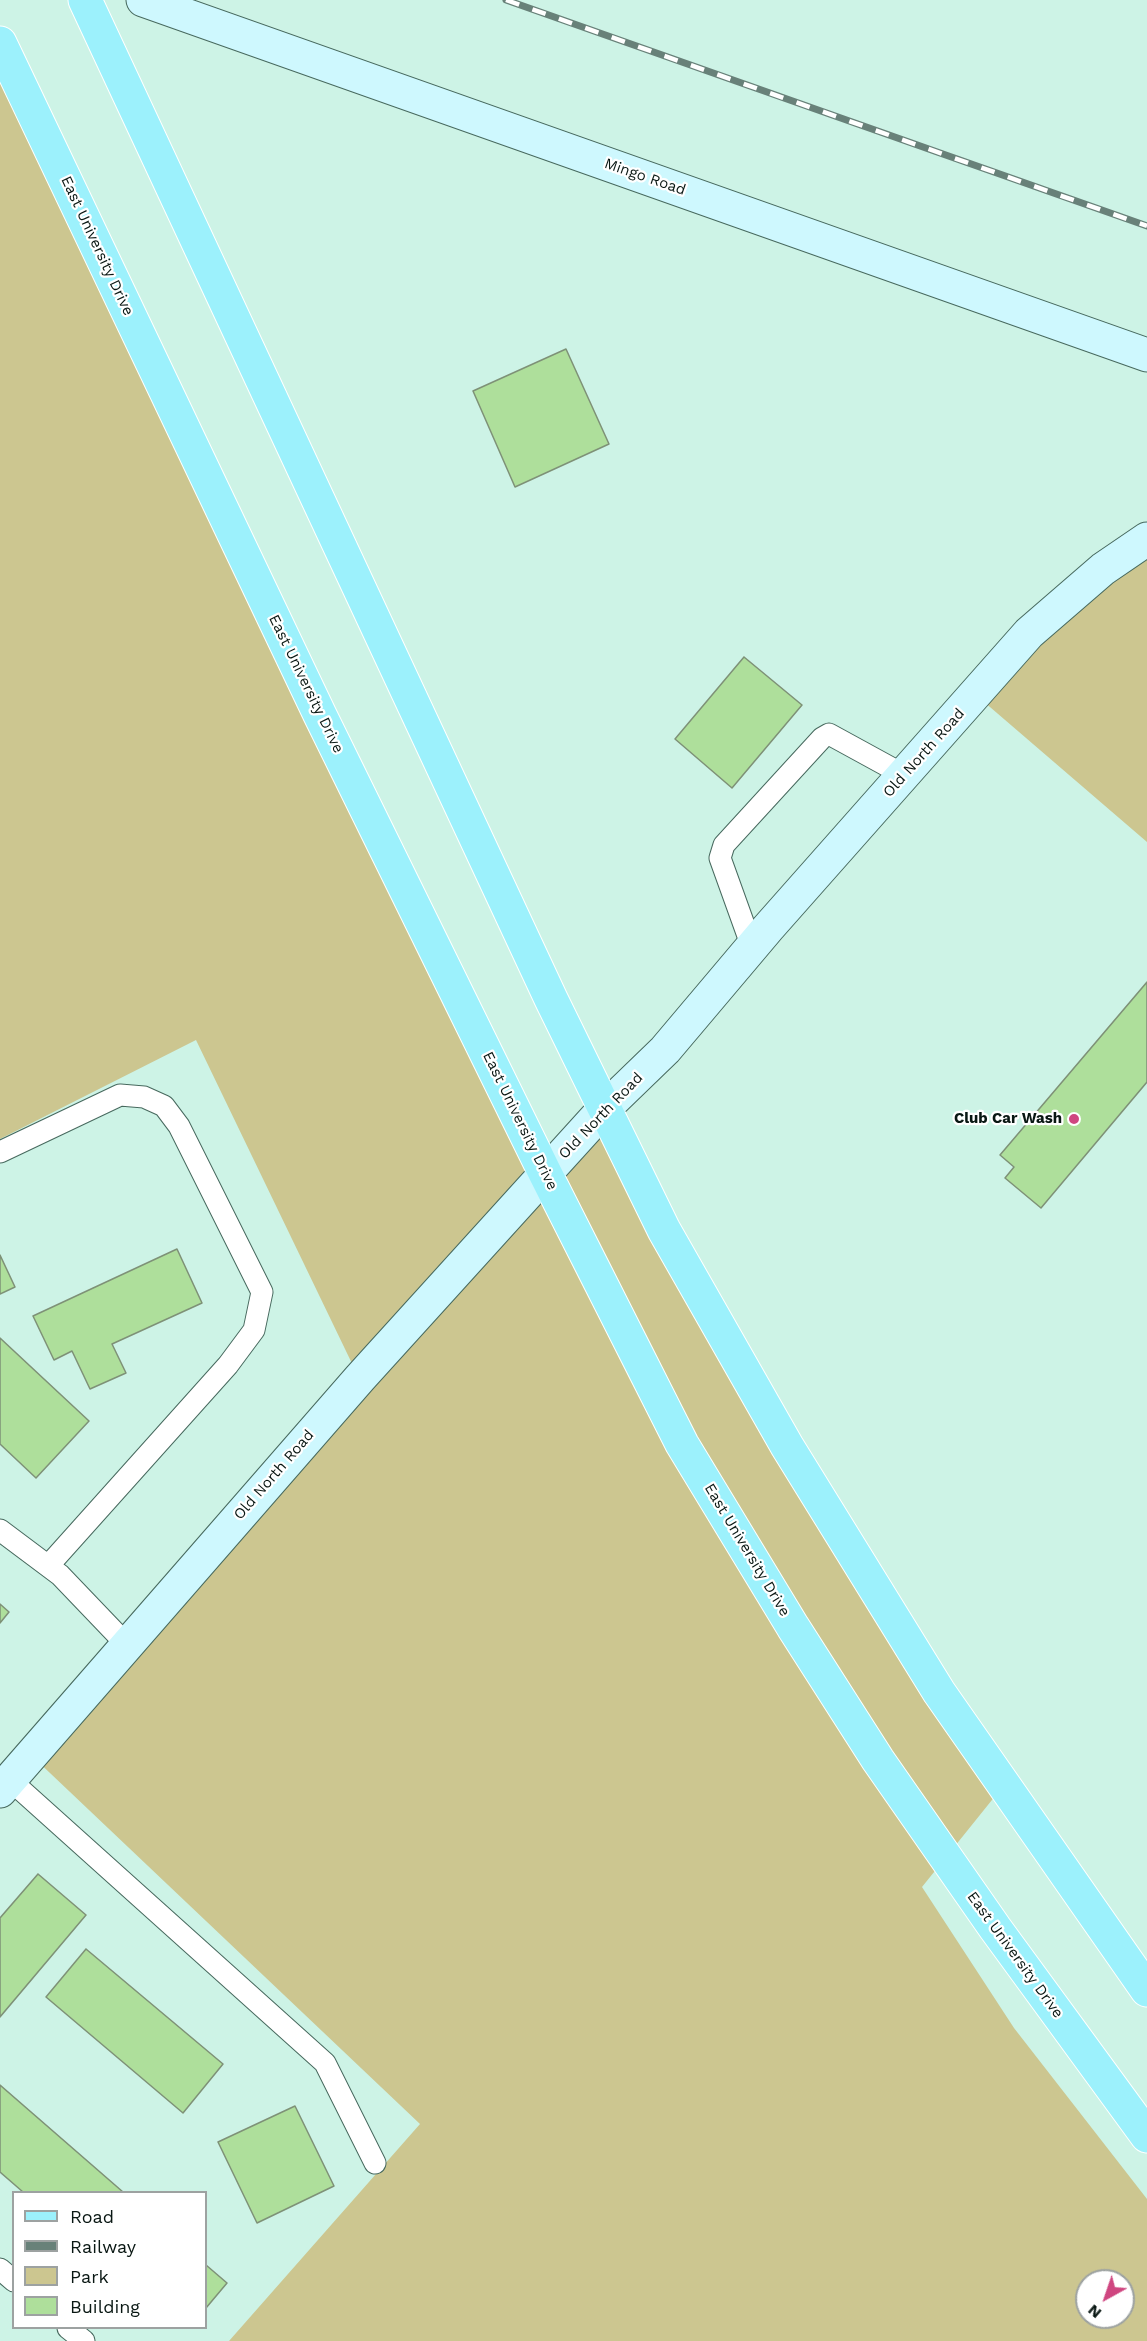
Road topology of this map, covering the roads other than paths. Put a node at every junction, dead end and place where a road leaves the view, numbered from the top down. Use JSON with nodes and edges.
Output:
{"nodes":[{"id":1,"x":85,"y":0,"type":"edge"},
{"id":2,"x":143,"y":0,"type":"edge"},
{"id":3,"x":0,"y":43,"type":"edge"},
{"id":4,"x":1147,"y":355,"type":"edge"},
{"id":5,"x":1147,"y":528,"type":"edge"},
{"id":6,"x":1147,"y":539,"type":"edge"},
{"id":7,"x":1103,"y":569,"type":"junction"},
{"id":8,"x":904,"y":776,"type":"junction"},
{"id":9,"x":752,"y":947,"type":"junction"},
{"id":10,"x":604,"y":1109,"type":"junction"},
{"id":11,"x":0,"y":1152,"type":"edge"},
{"id":12,"x":546,"y":1174,"type":"junction"},
{"id":13,"x":0,"y":1530,"type":"edge"},
{"id":14,"x":48,"y":1566,"type":"junction"},
{"id":15,"x":127,"y":1645,"type":"junction"},
{"id":16,"x":5,"y":1785,"type":"edge"},
{"id":17,"x":1147,"y":1990,"type":"edge"},
{"id":18,"x":1147,"y":2136,"type":"edge"},
{"id":19,"x":375,"y":2163,"type":"dead end"},
{"id":20,"x":0,"y":2269,"type":"edge"},
{"id":21,"x":12,"y":2279,"type":"edge"},
{"id":22,"x":69,"y":2329,"type":"edge"},
{"id":23,"x":84,"y":2341,"type":"edge"}],
"edges":[{"from":1,"to":10,"type":"main road"},
{"from":2,"to":4,"type":"street","name":"Mingo Road"},
{"from":3,"to":12,"type":"main road","name":"East University Drive"},
{"from":5,"to":7,"type":"street"},
{"from":6,"to":7,"type":"street","name":"Old North Road"},
{"from":7,"to":8,"type":"street","name":"Old North Road"},
{"from":8,"to":9,"type":"street","name":"Old North Road"},
{"from":8,"to":9,"type":"lane"},
{"from":9,"to":10,"type":"street","name":"Old North Road"},
{"from":10,"to":12,"type":"street","name":"Old North Road"},
{"from":10,"to":17,"type":"main road"},
{"from":11,"to":14,"type":"lane"},
{"from":12,"to":15,"type":"street","name":"Old North Road"},
{"from":12,"to":18,"type":"main road","name":"East University Drive"},
{"from":13,"to":14,"type":"lane"},
{"from":14,"to":15,"type":"lane"},
{"from":15,"to":16,"type":"street","name":"Old North Road"},
{"from":16,"to":19,"type":"lane"},
{"from":20,"to":21,"type":"lane"},
{"from":22,"to":23,"type":"lane"}]}
